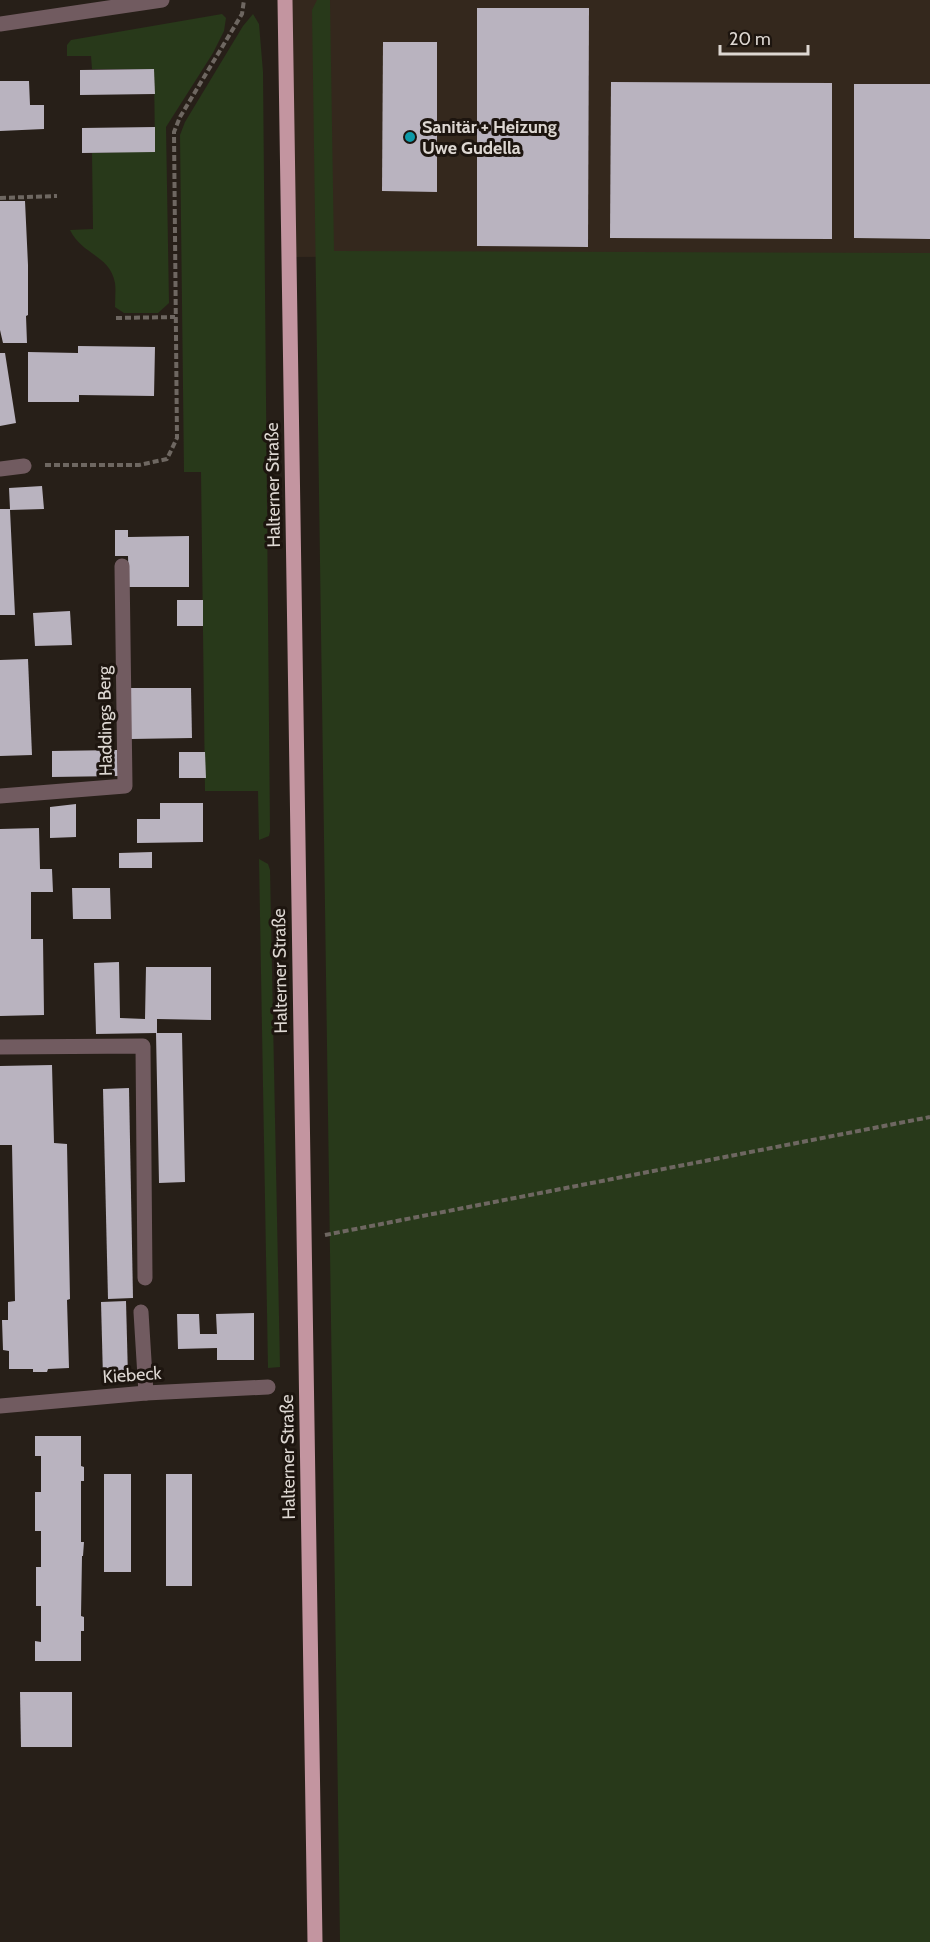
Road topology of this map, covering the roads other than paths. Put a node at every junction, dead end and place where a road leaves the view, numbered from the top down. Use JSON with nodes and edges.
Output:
{"nodes":[{"id":1,"x":162,"y":0,"type":"edge"},
{"id":2,"x":285,"y":0,"type":"edge"},
{"id":3,"x":0,"y":24,"type":"edge"},
{"id":4,"x":24,"y":466,"type":"road end"},
{"id":5,"x":0,"y":469,"type":"edge"},
{"id":6,"x":122,"y":566,"type":"dead end"},
{"id":7,"x":0,"y":796,"type":"edge"},
{"id":8,"x":0,"y":1047,"type":"edge"},
{"id":9,"x":145,"y":1278,"type":"dead end"},
{"id":10,"x":141,"y":1312,"type":"dead end"},
{"id":11,"x":267,"y":1387,"type":"dead end"},
{"id":12,"x":146,"y":1393,"type":"junction"},
{"id":13,"x":0,"y":1406,"type":"edge"},
{"id":14,"x":315,"y":1942,"type":"edge"}],
"edges":[{"from":1,"to":3,"type":"street"},
{"from":2,"to":14,"type":"main road","name":"Halterner Straße"},
{"from":4,"to":5,"type":"street"},
{"from":6,"to":7,"type":"street","name":"Haddings Berg"},
{"from":8,"to":9,"type":"street"},
{"from":10,"to":12,"type":"street"},
{"from":11,"to":12,"type":"street","name":"Kiebeck"},
{"from":12,"to":13,"type":"street","name":"Kiebeck"}]}
